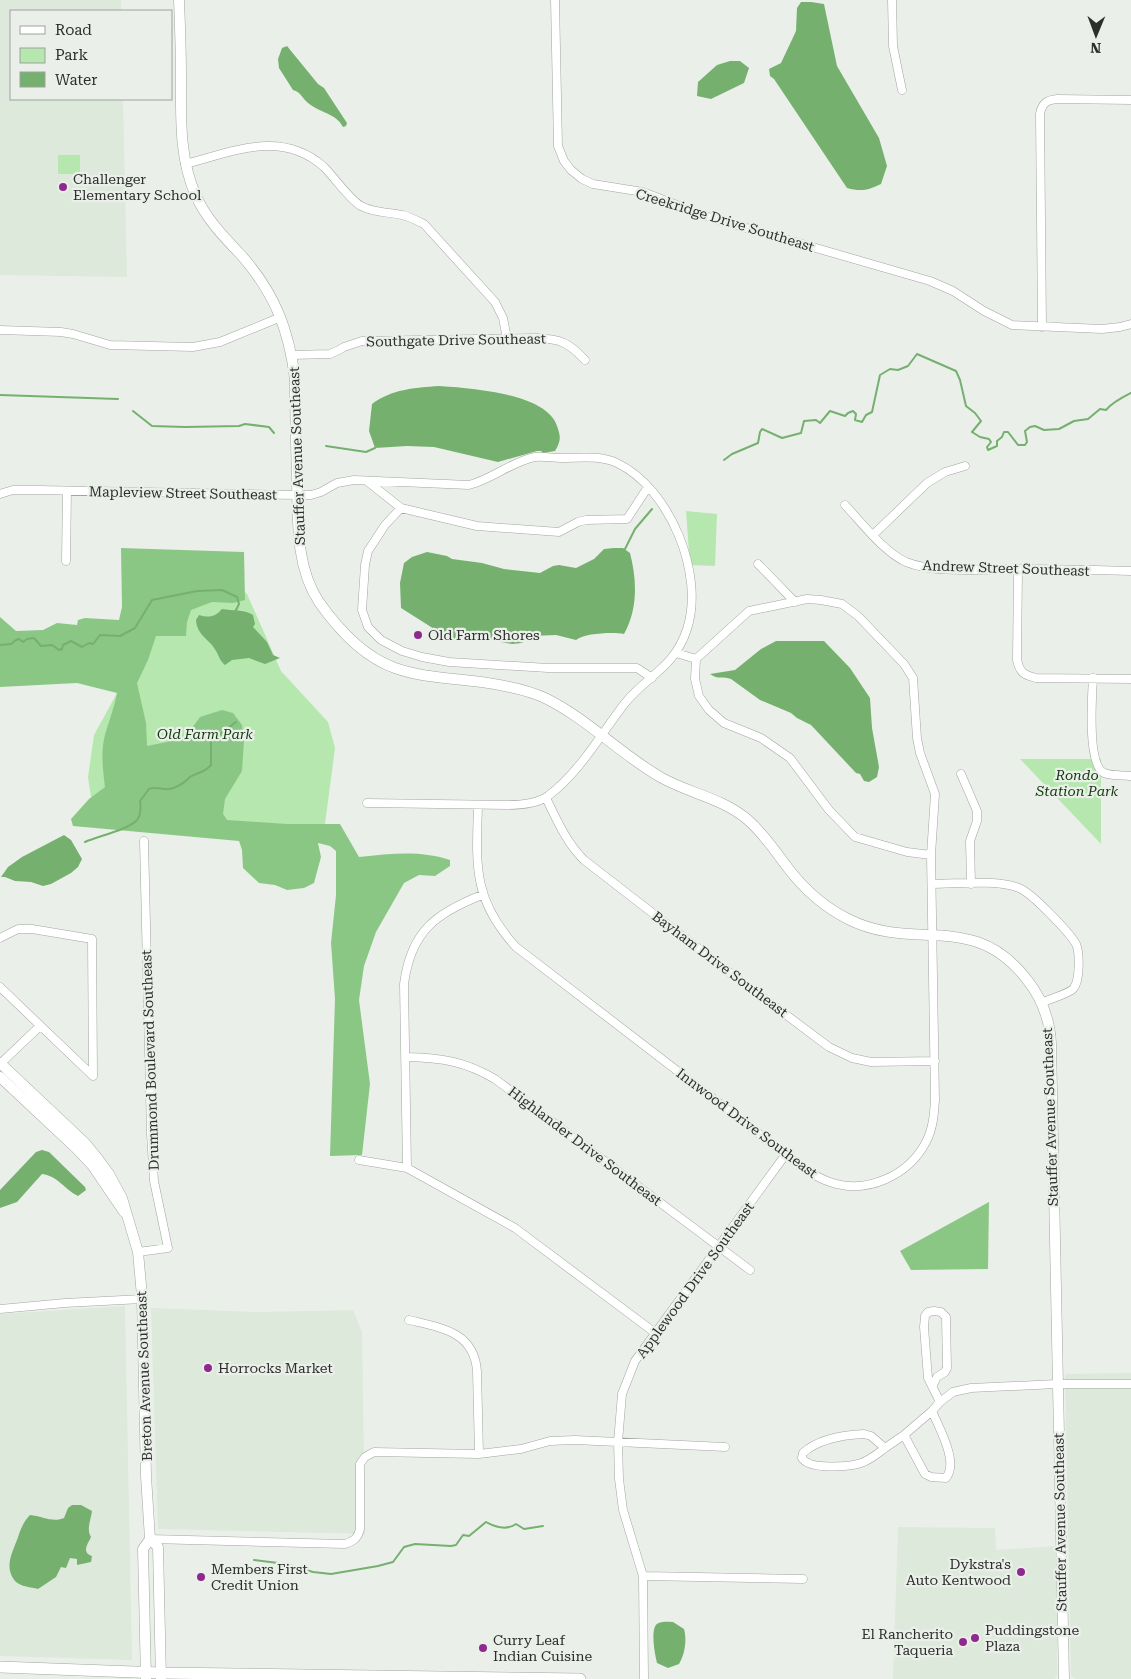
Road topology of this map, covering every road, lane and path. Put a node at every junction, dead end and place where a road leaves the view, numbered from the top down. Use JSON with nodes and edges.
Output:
{"nodes":[{"id":1,"x":179,"y":0,"type":"edge"},
{"id":2,"x":555,"y":0,"type":"edge"},
{"id":3,"x":892,"y":0,"type":"edge"},
{"id":4,"x":902,"y":90,"type":"dead end"},
{"id":5,"x":1131,"y":100,"type":"edge"},
{"id":6,"x":185,"y":164,"type":"junction"},
{"id":7,"x":281,"y":317,"type":"junction"},
{"id":8,"x":1131,"y":324,"type":"edge"},
{"id":9,"x":1042,"y":327,"type":"junction"},
{"id":10,"x":0,"y":330,"type":"edge"},
{"id":11,"x":507,"y":339,"type":"junction"},
{"id":12,"x":292,"y":355,"type":"junction"},
{"id":13,"x":585,"y":360,"type":"dead end"},
{"id":14,"x":965,"y":466,"type":"dead end"},
{"id":15,"x":367,"y":481,"type":"junction"},
{"id":16,"x":648,"y":487,"type":"junction"},
{"id":17,"x":67,"y":491,"type":"junction"},
{"id":18,"x":0,"y":494,"type":"edge"},
{"id":19,"x":297,"y":495,"type":"junction"},
{"id":20,"x":845,"y":505,"type":"dead end"},
{"id":21,"x":401,"y":508,"type":"junction"},
{"id":22,"x":873,"y":534,"type":"junction"},
{"id":23,"x":66,"y":560,"type":"dead end"},
{"id":24,"x":758,"y":564,"type":"dead end"},
{"id":25,"x":1018,"y":569,"type":"junction"},
{"id":26,"x":1131,"y":571,"type":"edge"},
{"id":27,"x":795,"y":602,"type":"junction"},
{"id":28,"x":676,"y":653,"type":"junction"},
{"id":29,"x":696,"y":660,"type":"junction"},
{"id":30,"x":652,"y":678,"type":"junction"},
{"id":31,"x":1092,"y":678,"type":"junction"},
{"id":32,"x":1131,"y":679,"type":"edge"},
{"id":33,"x":602,"y":734,"type":"junction"},
{"id":34,"x":962,"y":774,"type":"dead end"},
{"id":35,"x":1131,"y":776,"type":"edge"},
{"id":36,"x":546,"y":798,"type":"junction"},
{"id":37,"x":367,"y":803,"type":"dead end"},
{"id":38,"x":478,"y":806,"type":"junction"},
{"id":39,"x":144,"y":841,"type":"dead end"},
{"id":40,"x":931,"y":856,"type":"junction"},
{"id":41,"x":932,"y":884,"type":"junction"},
{"id":42,"x":971,"y":884,"type":"junction"},
{"id":43,"x":482,"y":895,"type":"junction"},
{"id":44,"x":933,"y":935,"type":"junction"},
{"id":45,"x":0,"y":938,"type":"edge"},
{"id":46,"x":0,"y":987,"type":"edge"},
{"id":47,"x":1042,"y":1003,"type":"junction"},
{"id":48,"x":40,"y":1026,"type":"junction"},
{"id":49,"x":406,"y":1057,"type":"junction"},
{"id":50,"x":935,"y":1061,"type":"junction"},
{"id":51,"x":0,"y":1064,"type":"edge"},
{"id":52,"x":0,"y":1076,"type":"edge"},
{"id":53,"x":786,"y":1154,"type":"junction"},
{"id":54,"x":359,"y":1160,"type":"dead end"},
{"id":55,"x":407,"y":1168,"type":"junction"},
{"id":56,"x":126,"y":1215,"type":"junction"},
{"id":57,"x":719,"y":1248,"type":"junction"},
{"id":58,"x":138,"y":1252,"type":"junction"},
{"id":59,"x":750,"y":1270,"type":"dead end"},
{"id":60,"x":142,"y":1300,"type":"junction"},
{"id":61,"x":0,"y":1308,"type":"edge"},
{"id":62,"x":409,"y":1320,"type":"dead end"},
{"id":63,"x":654,"y":1332,"type":"junction"},
{"id":64,"x":1057,"y":1384,"type":"junction"},
{"id":65,"x":1131,"y":1384,"type":"edge"},
{"id":66,"x":933,"y":1385,"type":"junction"},
{"id":67,"x":940,"y":1402,"type":"junction"},
{"id":68,"x":932,"y":1411,"type":"junction"},
{"id":69,"x":904,"y":1435,"type":"junction"},
{"id":70,"x":618,"y":1442,"type":"junction"},
{"id":71,"x":725,"y":1447,"type":"dead end"},
{"id":72,"x":885,"y":1448,"type":"junction"},
{"id":73,"x":479,"y":1454,"type":"junction"},
{"id":74,"x":150,"y":1539,"type":"junction"},
{"id":75,"x":143,"y":1568,"type":"junction"},
{"id":76,"x":643,"y":1576,"type":"junction"},
{"id":77,"x":803,"y":1579,"type":"dead end"},
{"id":78,"x":159,"y":1595,"type":"junction"},
{"id":79,"x":0,"y":1667,"type":"edge"},
{"id":80,"x":146,"y":1676,"type":"edge"},
{"id":81,"x":161,"y":1676,"type":"edge"},
{"id":82,"x":325,"y":1677,"type":"edge"},
{"id":83,"x":346,"y":1677,"type":"edge"},
{"id":84,"x":548,"y":1679,"type":"edge"},
{"id":85,"x":580,"y":1679,"type":"edge"},
{"id":86,"x":644,"y":1679,"type":"edge"},
{"id":87,"x":1064,"y":1679,"type":"edge"}],
"edges":[{"from":1,"to":6,"type":"street","name":"Stauffer Avenue Southeast"},
{"from":2,"to":9,"type":"street","name":"Creekridge Drive Southeast"},
{"from":3,"to":4,"type":"street"},
{"from":5,"to":9,"type":"street"},
{"from":6,"to":7,"type":"street","name":"Stauffer Avenue Southeast"},
{"from":6,"to":11,"type":"street"},
{"from":7,"to":10,"type":"street"},
{"from":7,"to":12,"type":"street","name":"Stauffer Avenue Southeast"},
{"from":8,"to":9,"type":"street","name":"Creekridge Drive Southeast"},
{"from":11,"to":12,"type":"street","name":"Southgate Drive Southeast"},
{"from":11,"to":13,"type":"street","name":"Southgate Drive Southeast"},
{"from":12,"to":19,"type":"street","name":"Stauffer Avenue Southeast"},
{"from":14,"to":22,"type":"street"},
{"from":15,"to":16,"type":"street","name":"Mapleview Street Southeast"},
{"from":15,"to":19,"type":"street","name":"Mapleview Street Southeast"},
{"from":15,"to":21,"type":"street"},
{"from":16,"to":21,"type":"street"},
{"from":16,"to":28,"type":"street","name":"Mapleview Street Southeast"},
{"from":17,"to":18,"type":"street","name":"Mapleview Street Southeast"},
{"from":17,"to":19,"type":"street","name":"Mapleview Street Southeast"},
{"from":17,"to":23,"type":"street"},
{"from":19,"to":33,"type":"street","name":"Stauffer Avenue Southeast"},
{"from":20,"to":22,"type":"street","name":"Andrew Street Southeast"},
{"from":21,"to":30,"type":"street"},
{"from":22,"to":25,"type":"street","name":"Andrew Street Southeast"},
{"from":24,"to":27,"type":"street"},
{"from":25,"to":26,"type":"street","name":"Andrew Street Southeast"},
{"from":25,"to":31,"type":"street"},
{"from":27,"to":29,"type":"street","name":"Innwood Drive Southeast"},
{"from":27,"to":40,"type":"street","name":"Innwood Drive Southeast"},
{"from":28,"to":29,"type":"street"},
{"from":28,"to":30,"type":"street"},
{"from":29,"to":40,"type":"street"},
{"from":30,"to":33,"type":"street"},
{"from":31,"to":32,"type":"street"},
{"from":31,"to":35,"type":"street"},
{"from":33,"to":36,"type":"street"},
{"from":33,"to":44,"type":"street","name":"Stauffer Avenue Southeast"},
{"from":34,"to":42,"type":"street"},
{"from":36,"to":38,"type":"street"},
{"from":36,"to":50,"type":"street","name":"Bayham Drive Southeast"},
{"from":37,"to":38,"type":"street"},
{"from":38,"to":43,"type":"street","name":"Innwood Drive Southeast"},
{"from":39,"to":58,"type":"street","name":"Drummond Boulevard Southeast"},
{"from":40,"to":41,"type":"street","name":"Innwood Drive Southeast"},
{"from":41,"to":42,"type":"street"},
{"from":41,"to":44,"type":"street","name":"Innwood Drive Southeast"},
{"from":42,"to":47,"type":"street"},
{"from":43,"to":49,"type":"street"},
{"from":43,"to":53,"type":"street","name":"Innwood Drive Southeast"},
{"from":44,"to":47,"type":"street","name":"Stauffer Avenue Southeast"},
{"from":44,"to":50,"type":"street","name":"Innwood Drive Southeast"},
{"from":45,"to":48,"type":"street"},
{"from":46,"to":48,"type":"street"},
{"from":47,"to":64,"type":"street","name":"Stauffer Avenue Southeast"},
{"from":48,"to":51,"type":"street"},
{"from":49,"to":55,"type":"street"},
{"from":49,"to":57,"type":"street","name":"Highlander Drive Southeast"},
{"from":50,"to":53,"type":"street","name":"Innwood Drive Southeast"},
{"from":51,"to":56,"type":"street","name":"Breton Avenue Southeast"},
{"from":52,"to":56,"type":"street","name":"Breton Avenue Southeast"},
{"from":53,"to":57,"type":"street","name":"Applewood Drive Southeast"},
{"from":54,"to":55,"type":"street"},
{"from":55,"to":63,"type":"street"},
{"from":56,"to":58,"type":"street","name":"Breton Avenue Southeast"},
{"from":57,"to":59,"type":"street","name":"Highlander Drive Southeast"},
{"from":57,"to":63,"type":"street","name":"Applewood Drive Southeast"},
{"from":58,"to":60,"type":"street","name":"Breton Avenue Southeast"},
{"from":60,"to":61,"type":"street"},
{"from":60,"to":74,"type":"street","name":"Breton Avenue Southeast"},
{"from":62,"to":73,"type":"street"},
{"from":63,"to":70,"type":"street","name":"Applewood Drive Southeast"},
{"from":64,"to":65,"type":"street"},
{"from":64,"to":67,"type":"street"},
{"from":64,"to":87,"type":"street","name":"Stauffer Avenue Southeast"},
{"from":66,"to":66,"type":"street"},
{"from":66,"to":67,"type":"street"},
{"from":67,"to":68,"type":"street"},
{"from":68,"to":69,"type":"street"},
{"from":68,"to":69,"type":"street"},
{"from":69,"to":72,"type":"street"},
{"from":70,"to":71,"type":"street"},
{"from":70,"to":73,"type":"street"},
{"from":70,"to":76,"type":"street","name":"Applewood Drive Southeast"},
{"from":72,"to":72,"type":"street"},
{"from":73,"to":74,"type":"street"},
{"from":74,"to":75,"type":"street","name":"Breton Avenue Southeast"},
{"from":74,"to":78,"type":"street","name":"Breton Avenue Southeast"},
{"from":75,"to":78,"type":"street"},
{"from":75,"to":80,"type":"street","name":"Breton Avenue Southeast"},
{"from":76,"to":77,"type":"street"},
{"from":76,"to":86,"type":"street","name":"Applewood Drive Southeast"},
{"from":78,"to":81,"type":"street","name":"Breton Avenue Southeast"},
{"from":79,"to":80,"type":"main road"},
{"from":80,"to":81,"type":"main road"},
{"from":81,"to":82,"type":"main road"},
{"from":82,"to":83,"type":"main road"},
{"from":83,"to":84,"type":"main road"},
{"from":84,"to":85,"type":"main road"}]}
